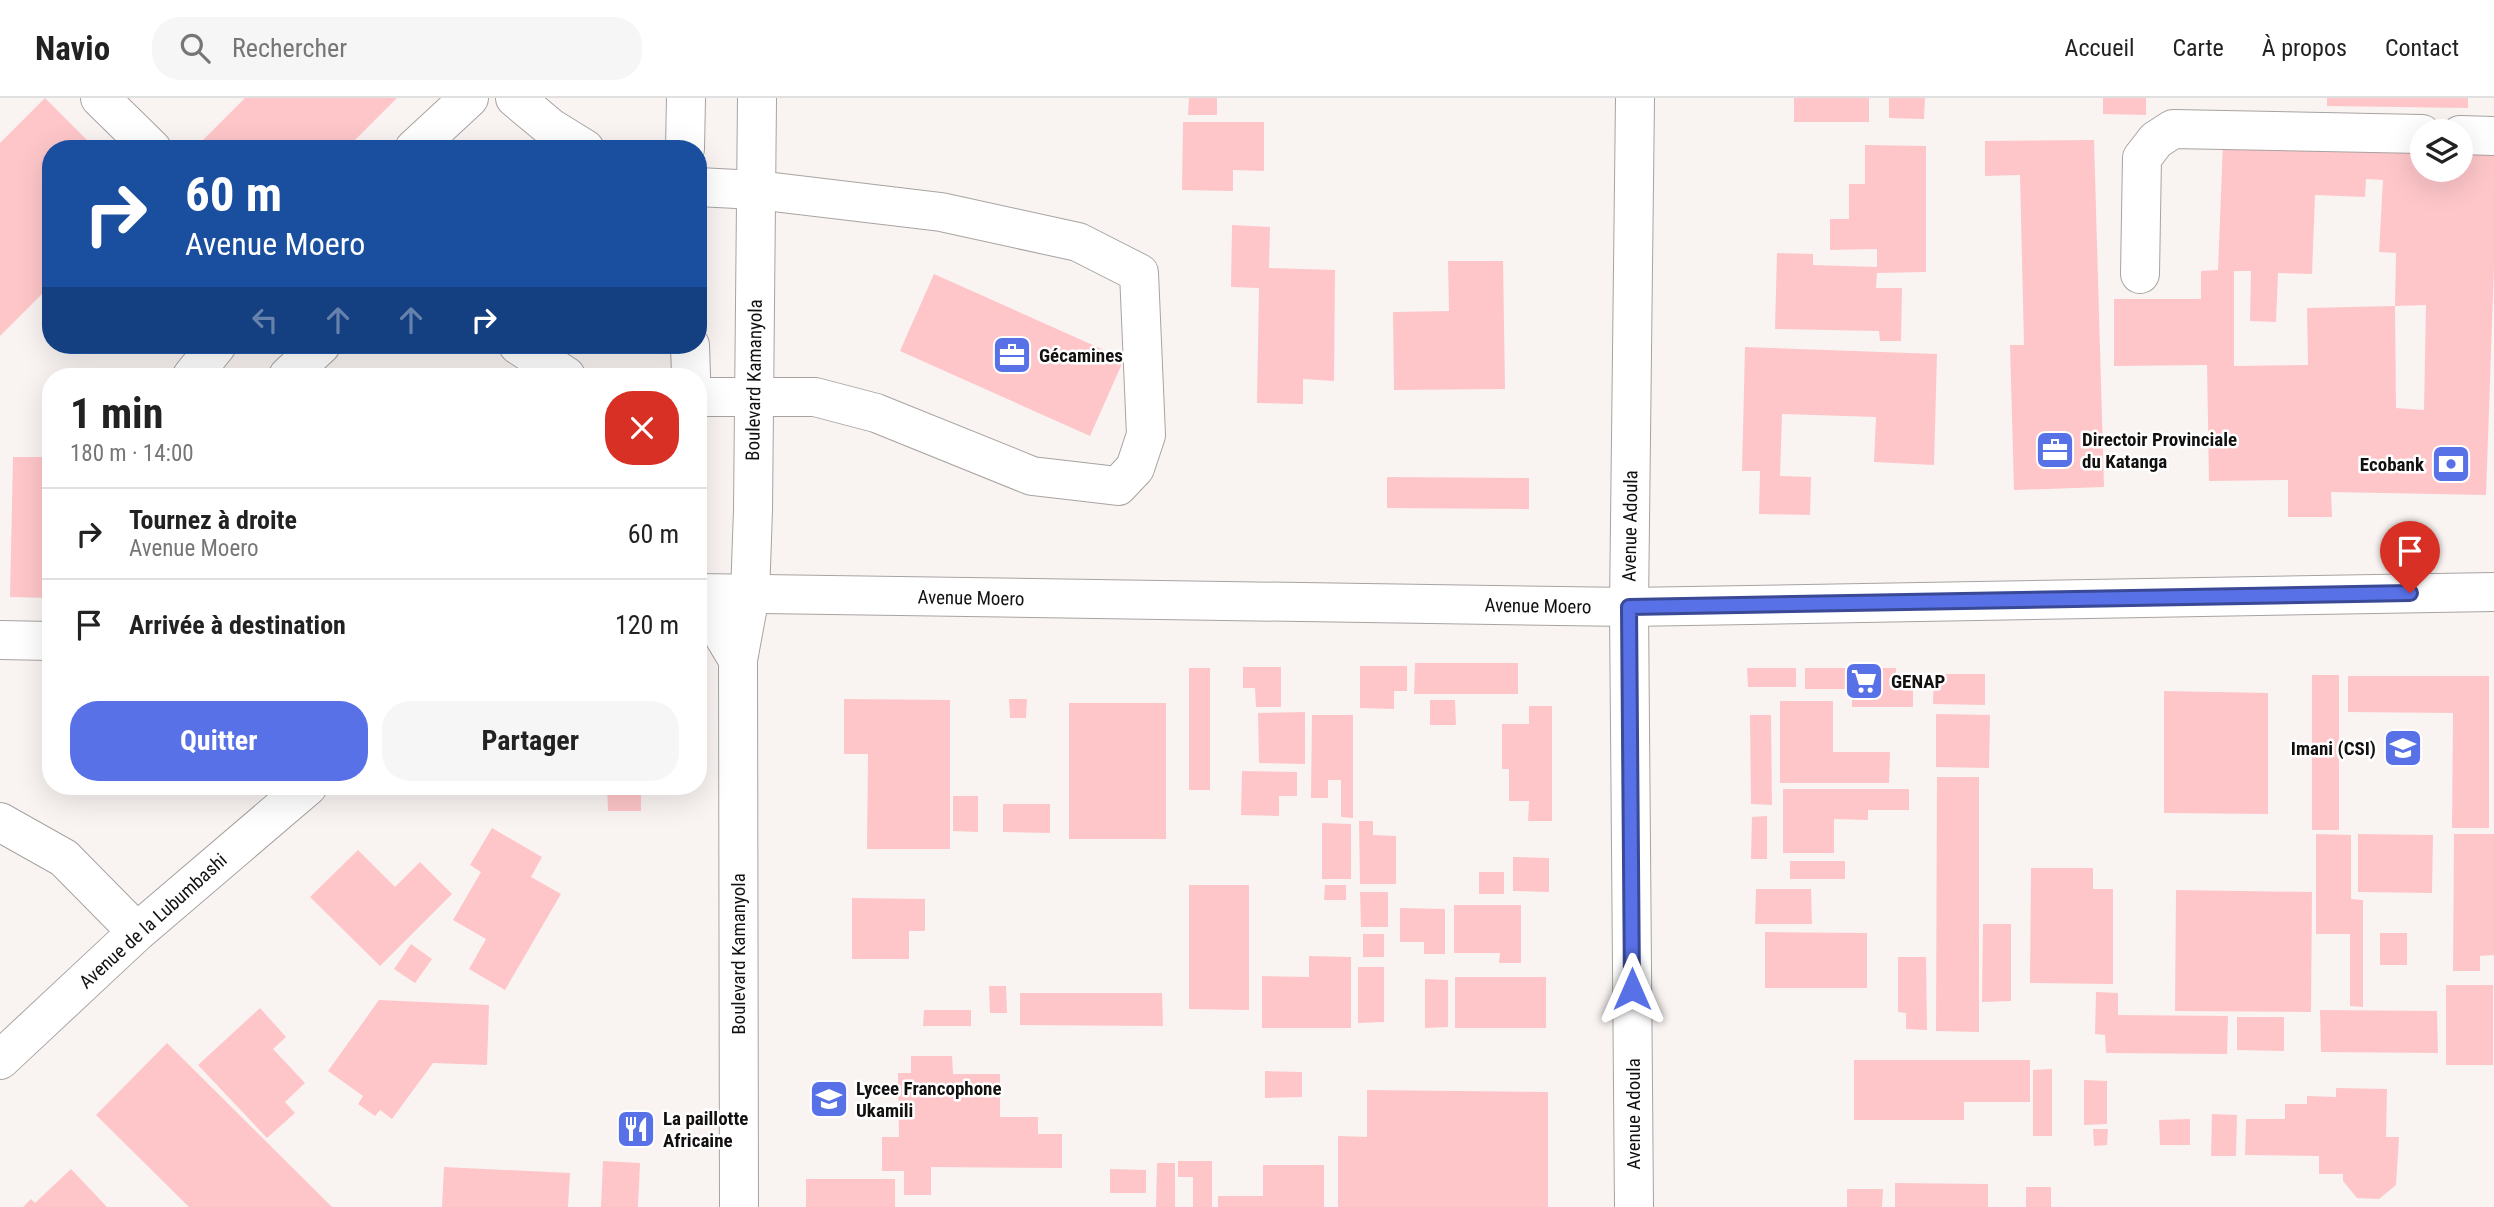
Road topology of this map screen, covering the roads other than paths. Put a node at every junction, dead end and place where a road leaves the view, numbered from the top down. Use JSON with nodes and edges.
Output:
{"nodes":[{"id":1,"x":100,"y":98,"type":"edge"},
{"id":2,"x":470,"y":98,"type":"edge"},
{"id":3,"x":515,"y":98,"type":"edge"},
{"id":4,"x":686,"y":98,"type":"edge"},
{"id":5,"x":757,"y":98,"type":"edge"},
{"id":6,"x":1635,"y":98,"type":"edge"},
{"id":7,"x":2410,"y":134,"type":"edge"},
{"id":8,"x":2473,"y":135,"type":"edge"},
{"id":9,"x":2494,"y":136,"type":"edge"},
{"id":10,"x":143,"y":140,"type":"edge"},
{"id":11,"x":424,"y":140,"type":"edge"},
{"id":12,"x":570,"y":140,"type":"edge"},
{"id":13,"x":685,"y":140,"type":"edge"},
{"id":14,"x":707,"y":187,"type":"edge"},
{"id":15,"x":756,"y":190,"type":"junction"},
{"id":16,"x":2140,"y":274,"type":"dead end"},
{"id":17,"x":210,"y":354,"type":"edge"},
{"id":18,"x":532,"y":354,"type":"edge"},
{"id":19,"x":198,"y":368,"type":"edge"},
{"id":20,"x":554,"y":368,"type":"edge"},
{"id":21,"x":754,"y":396,"type":"junction"},
{"id":22,"x":707,"y":397,"type":"edge"},
{"id":23,"x":2494,"y":592,"type":"edge"},
{"id":24,"x":707,"y":593,"type":"edge"},
{"id":25,"x":750,"y":595,"type":"junction"},
{"id":26,"x":1629,"y":607,"type":"junction"},
{"id":27,"x":707,"y":608,"type":"edge"},
{"id":28,"x":0,"y":640,"type":"edge"},
{"id":29,"x":42,"y":641,"type":"edge"},
{"id":30,"x":738,"y":660,"type":"junction"},
{"id":31,"x":297,"y":795,"type":"edge"},
{"id":32,"x":0,"y":822,"type":"edge"},
{"id":33,"x":137,"y":932,"type":"junction"},
{"id":34,"x":0,"y":1060,"type":"edge"},
{"id":35,"x":739,"y":1207,"type":"edge"},
{"id":36,"x":1634,"y":1207,"type":"edge"}],
"edges":[{"from":1,"to":10,"type":"street"},
{"from":2,"to":11,"type":"street"},
{"from":3,"to":12,"type":"street"},
{"from":4,"to":13,"type":"street"},
{"from":5,"to":15,"type":"street","name":"Boulevard Kamanyola"},
{"from":6,"to":26,"type":"street","name":"Avenue Adoula"},
{"from":7,"to":16,"type":"street"},
{"from":8,"to":9,"type":"street"},
{"from":14,"to":15,"type":"street"},
{"from":15,"to":21,"type":"street","name":"Boulevard Kamanyola"},
{"from":15,"to":21,"type":"street"},
{"from":17,"to":19,"type":"street"},
{"from":18,"to":20,"type":"street"},
{"from":21,"to":22,"type":"street"},
{"from":21,"to":25,"type":"street","name":"Boulevard Kamanyola"},
{"from":23,"to":26,"type":"street","name":"Avenue Moero"},
{"from":24,"to":25,"type":"street"},
{"from":25,"to":26,"type":"street","name":"Avenue Moero"},
{"from":25,"to":30,"type":"street","name":"Boulevard Kamanyola"},
{"from":26,"to":36,"type":"street","name":"Avenue Adoula"},
{"from":27,"to":30,"type":"street"},
{"from":28,"to":29,"type":"street"},
{"from":30,"to":35,"type":"street","name":"Boulevard Kamanyola"},
{"from":31,"to":33,"type":"street","name":"Avenue de la Lubumbashi"},
{"from":32,"to":33,"type":"street"},
{"from":33,"to":34,"type":"street","name":"Avenue de la Lubumbashi"}]}
